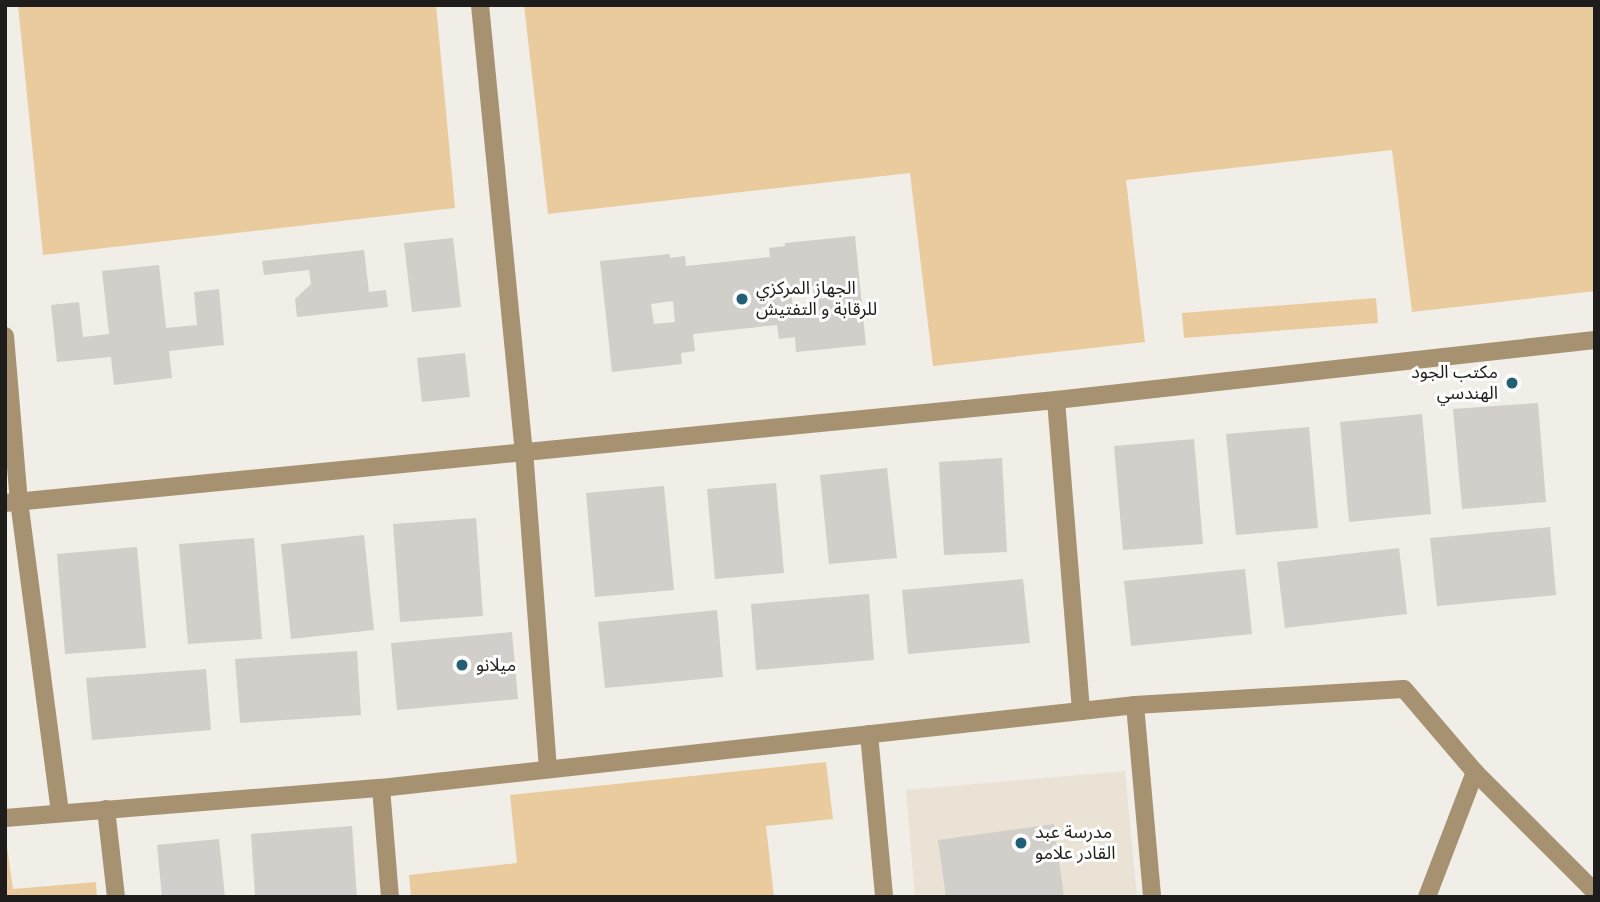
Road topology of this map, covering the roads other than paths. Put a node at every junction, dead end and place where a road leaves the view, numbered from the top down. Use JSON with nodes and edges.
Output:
{"nodes":[{"id":1,"x":480,"y":5,"type":"edge"},
{"id":2,"x":5,"y":336,"type":"edge"},
{"id":3,"x":1595,"y":340,"type":"edge"},
{"id":4,"x":1056,"y":400,"type":"junction"},
{"id":5,"x":524,"y":450,"type":"junction"},
{"id":6,"x":12,"y":502,"type":"edge"},
{"id":7,"x":1135,"y":705,"type":"junction"},
{"id":8,"x":1081,"y":710,"type":"junction"},
{"id":9,"x":869,"y":734,"type":"junction"},
{"id":10,"x":548,"y":769,"type":"junction"},
{"id":11,"x":1475,"y":772,"type":"junction"},
{"id":12,"x":381,"y":788,"type":"junction"},
{"id":13,"x":106,"y":809,"type":"junction"},
{"id":14,"x":60,"y":812,"type":"junction"},
{"id":15,"x":5,"y":818,"type":"edge"},
{"id":16,"x":1595,"y":886,"type":"edge"},
{"id":17,"x":116,"y":897,"type":"edge"},
{"id":18,"x":390,"y":897,"type":"edge"},
{"id":19,"x":884,"y":897,"type":"edge"},
{"id":20,"x":1152,"y":897,"type":"edge"},
{"id":21,"x":1427,"y":897,"type":"edge"}],
"edges":[{"from":1,"to":5,"type":"street"},
{"from":2,"to":6,"type":"street"},
{"from":3,"to":4,"type":"street"},
{"from":4,"to":5,"type":"street"},
{"from":4,"to":8,"type":"street"},
{"from":5,"to":6,"type":"street"},
{"from":5,"to":10,"type":"street"},
{"from":6,"to":14,"type":"street"},
{"from":7,"to":8,"type":"street"},
{"from":7,"to":11,"type":"street"},
{"from":7,"to":20,"type":"street"},
{"from":8,"to":9,"type":"street"},
{"from":9,"to":10,"type":"street"},
{"from":9,"to":19,"type":"street"},
{"from":10,"to":12,"type":"street"},
{"from":11,"to":16,"type":"street"},
{"from":11,"to":21,"type":"street"},
{"from":12,"to":13,"type":"street"},
{"from":12,"to":18,"type":"street"},
{"from":13,"to":14,"type":"street"},
{"from":13,"to":17,"type":"street"},
{"from":14,"to":15,"type":"street"}]}
